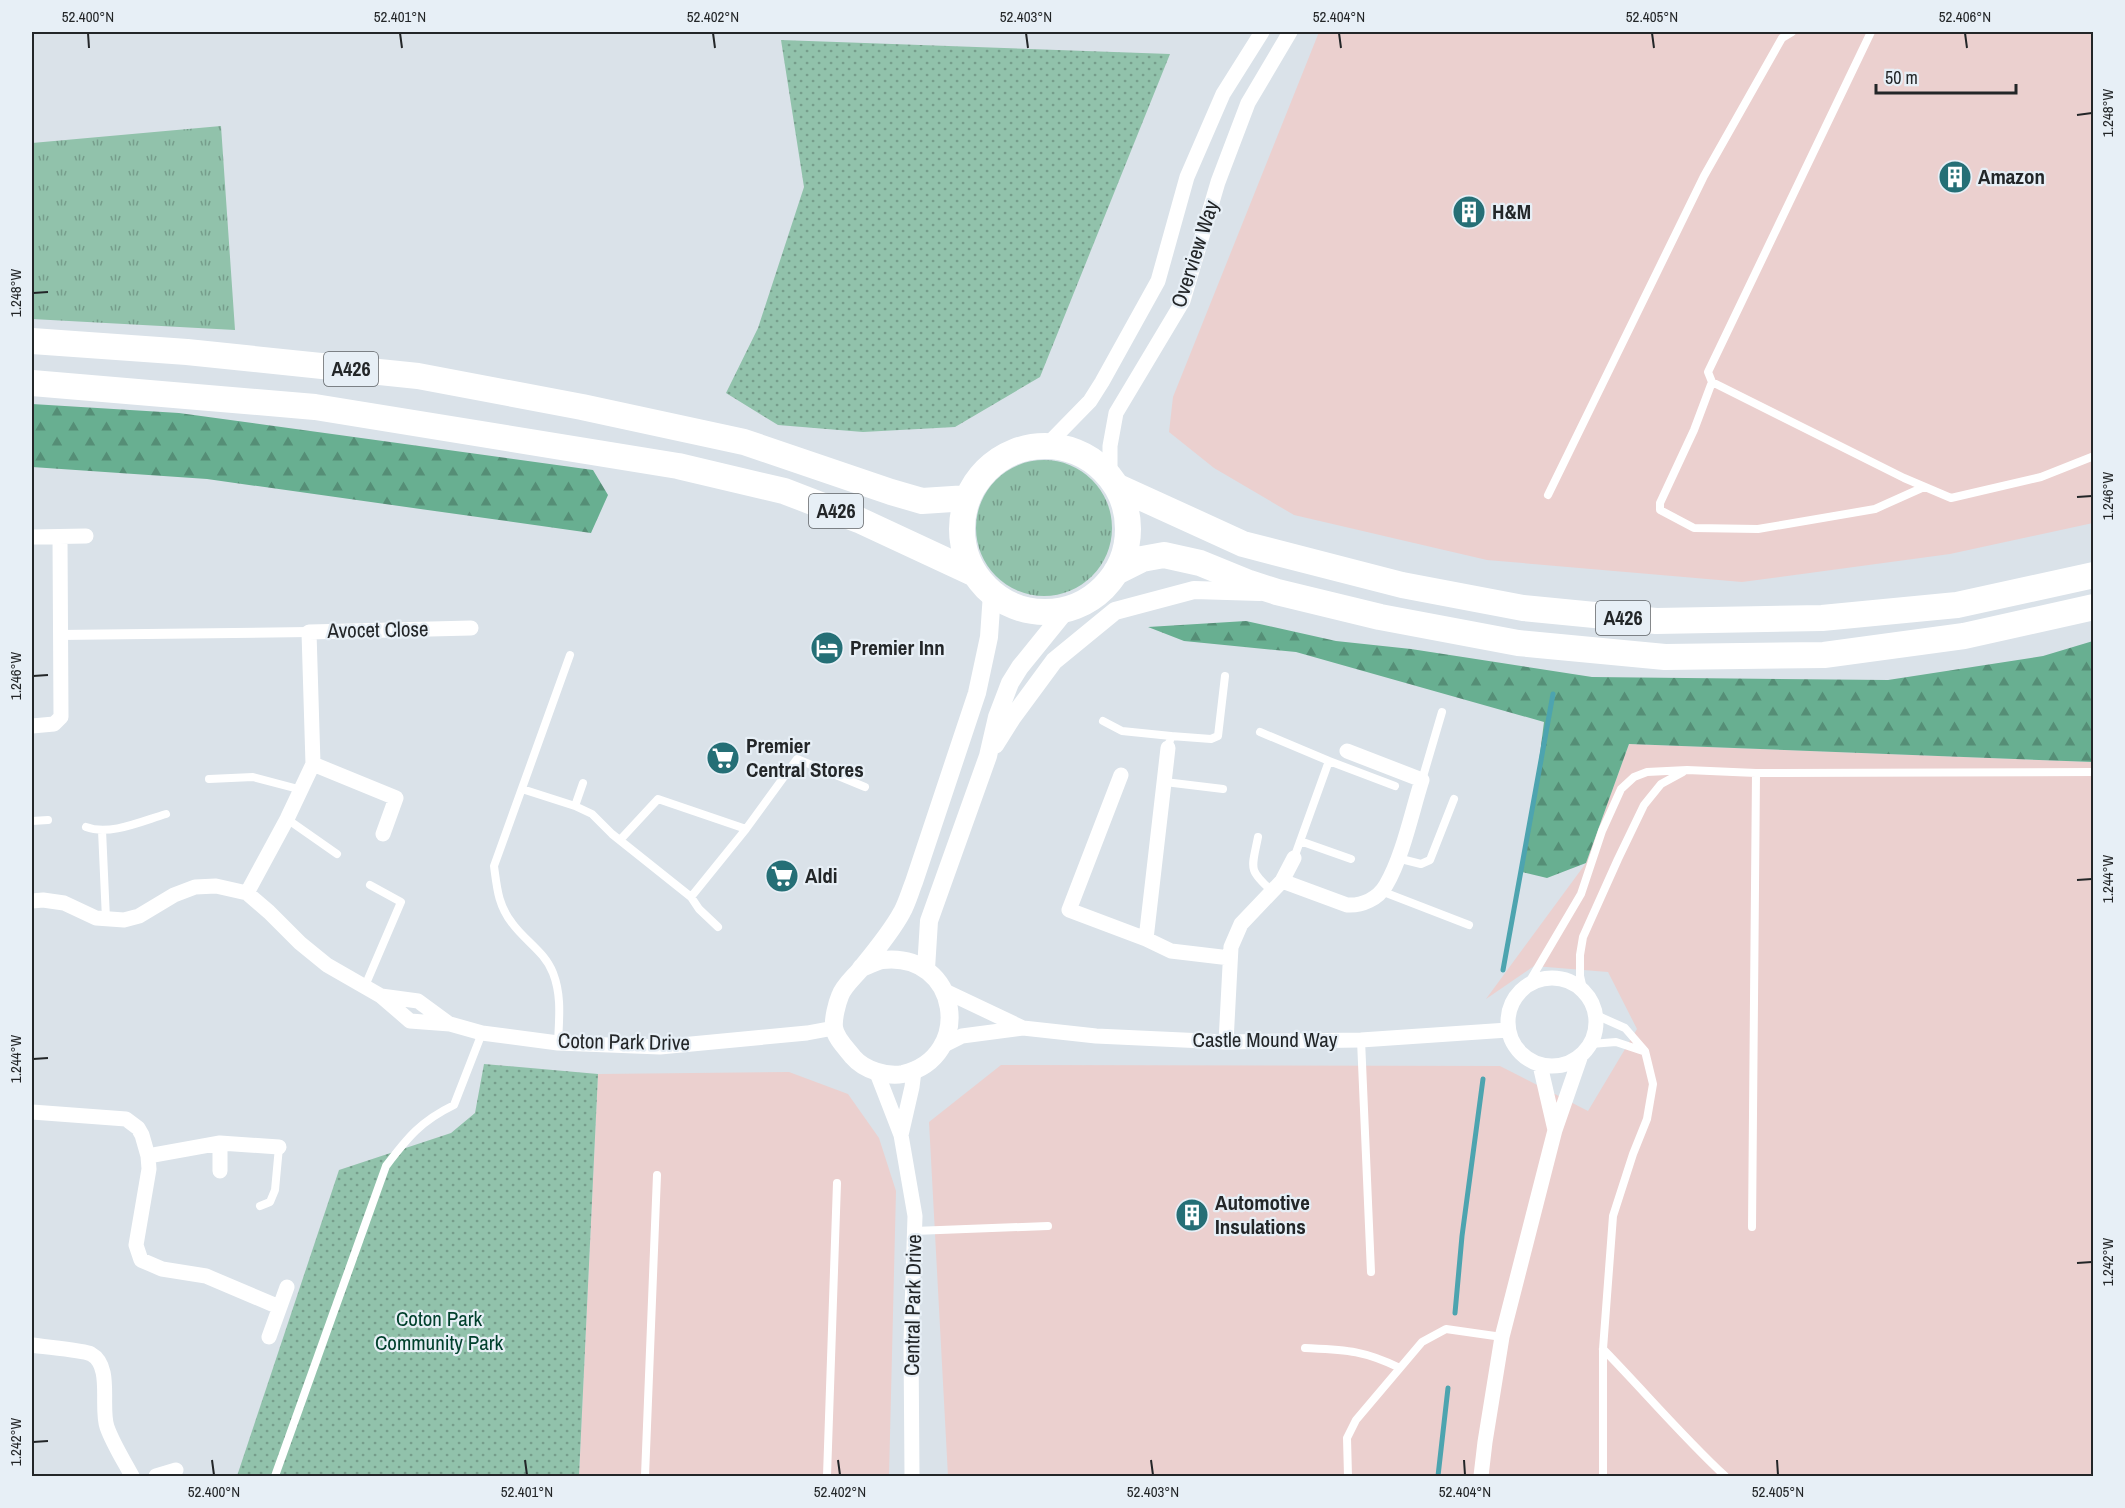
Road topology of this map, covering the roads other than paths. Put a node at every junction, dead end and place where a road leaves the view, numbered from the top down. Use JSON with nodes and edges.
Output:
{"nodes":[{"id":1,"x":1262,"y":32,"type":"edge"},
{"id":2,"x":1290,"y":32,"type":"edge"},
{"id":3,"x":1792,"y":32,"type":"edge"},
{"id":4,"x":1871,"y":32,"type":"edge"},
{"id":5,"x":32,"y":341,"type":"edge"},
{"id":6,"x":1712,"y":382,"type":"junction"},
{"id":7,"x":32,"y":383,"type":"edge"},
{"id":8,"x":1046,"y":446,"type":"junction"},
{"id":9,"x":2094,"y":456,"type":"edge"},
{"id":10,"x":1113,"y":481,"type":"junction"},
{"id":11,"x":1924,"y":487,"type":"junction"},
{"id":12,"x":1548,"y":495,"type":"dead end"},
{"id":13,"x":968,"y":498,"type":"junction"},
{"id":14,"x":86,"y":536,"type":"dead end"},
{"id":15,"x":32,"y":537,"type":"edge"},
{"id":16,"x":60,"y":538,"type":"junction"},
{"id":17,"x":1116,"y":572,"type":"junction"},
{"id":18,"x":975,"y":574,"type":"junction"},
{"id":19,"x":2094,"y":575,"type":"edge"},
{"id":20,"x":1277,"y":592,"type":"junction"},
{"id":21,"x":992,"y":593,"type":"junction"},
{"id":22,"x":2094,"y":607,"type":"edge"},
{"id":23,"x":1067,"y":609,"type":"junction"},
{"id":24,"x":471,"y":628,"type":"dead end"},
{"id":25,"x":309,"y":632,"type":"junction"},
{"id":26,"x":59,"y":635,"type":"junction"},
{"id":27,"x":570,"y":655,"type":"dead end"},
{"id":28,"x":1225,"y":676,"type":"dead end"},
{"id":29,"x":1442,"y":712,"type":"dead end"},
{"id":30,"x":1103,"y":721,"type":"dead end"},
{"id":31,"x":32,"y":726,"type":"edge"},
{"id":32,"x":1260,"y":732,"type":"dead end"},
{"id":33,"x":1170,"y":742,"type":"junction"},
{"id":34,"x":1347,"y":751,"type":"dead end"},
{"id":35,"x":988,"y":756,"type":"junction"},
{"id":36,"x":1329,"y":761,"type":"junction"},
{"id":37,"x":313,"y":764,"type":"junction"},
{"id":38,"x":1687,"y":770,"type":"junction"},
{"id":39,"x":1756,"y":772,"type":"junction"},
{"id":40,"x":2094,"y":772,"type":"edge"},
{"id":41,"x":1121,"y":775,"type":"dead end"},
{"id":42,"x":208,"y":779,"type":"dead end"},
{"id":43,"x":1422,"y":780,"type":"junction"},
{"id":44,"x":1164,"y":782,"type":"junction"},
{"id":45,"x":583,"y":783,"type":"dead end"},
{"id":46,"x":1395,"y":786,"type":"dead end"},
{"id":47,"x":866,"y":787,"type":"dead end"},
{"id":48,"x":302,"y":789,"type":"junction"},
{"id":49,"x":522,"y":789,"type":"junction"},
{"id":50,"x":1223,"y":789,"type":"dead end"},
{"id":51,"x":1454,"y":799,"type":"dead end"},
{"id":52,"x":575,"y":806,"type":"junction"},
{"id":53,"x":166,"y":814,"type":"dead end"},
{"id":54,"x":287,"y":819,"type":"junction"},
{"id":55,"x":48,"y":820,"type":"dead end"},
{"id":56,"x":32,"y":821,"type":"edge"},
{"id":57,"x":86,"y":826,"type":"dead end"},
{"id":58,"x":746,"y":829,"type":"junction"},
{"id":59,"x":102,"y":830,"type":"junction"},
{"id":60,"x":383,"y":834,"type":"dead end"},
{"id":61,"x":1258,"y":837,"type":"dead end"},
{"id":62,"x":620,"y":840,"type":"junction"},
{"id":63,"x":1300,"y":841,"type":"junction"},
{"id":64,"x":338,"y":854,"type":"dead end"},
{"id":65,"x":1294,"y":858,"type":"joint"},
{"id":66,"x":1397,"y":858,"type":"junction"},
{"id":67,"x":1351,"y":859,"type":"dead end"},
{"id":68,"x":370,"y":885,"type":"dead end"},
{"id":69,"x":1277,"y":886,"type":"junction"},
{"id":70,"x":1381,"y":891,"type":"junction"},
{"id":71,"x":247,"y":893,"type":"junction"},
{"id":72,"x":691,"y":897,"type":"junction"},
{"id":73,"x":32,"y":901,"type":"edge"},
{"id":74,"x":106,"y":919,"type":"junction"},
{"id":75,"x":1469,"y":925,"type":"dead end"},
{"id":76,"x":718,"y":927,"type":"dead end"},
{"id":77,"x":1146,"y":939,"type":"junction"},
{"id":78,"x":1230,"y":958,"type":"junction"},
{"id":79,"x":861,"y":968,"type":"junction"},
{"id":80,"x":926,"y":969,"type":"junction"},
{"id":81,"x":1528,"y":984,"type":"junction"},
{"id":82,"x":365,"y":986,"type":"junction"},
{"id":83,"x":1583,"y":989,"type":"junction"},
{"id":84,"x":945,"y":991,"type":"junction"},
{"id":85,"x":1596,"y":1015,"type":"junction"},
{"id":86,"x":834,"y":1028,"type":"junction"},
{"id":87,"x":1023,"y":1028,"type":"junction"},
{"id":88,"x":1508,"y":1030,"type":"junction"},
{"id":89,"x":482,"y":1033,"type":"junction"},
{"id":90,"x":1361,"y":1040,"type":"junction"},
{"id":91,"x":558,"y":1042,"type":"junction"},
{"id":92,"x":1226,"y":1042,"type":"junction"},
{"id":93,"x":944,"y":1045,"type":"junction"},
{"id":94,"x":1586,"y":1050,"type":"junction"},
{"id":95,"x":1645,"y":1051,"type":"junction"},
{"id":96,"x":1540,"y":1065,"type":"junction"},
{"id":97,"x":914,"y":1071,"type":"junction"},
{"id":98,"x":877,"y":1073,"type":"junction"},
{"id":99,"x":32,"y":1112,"type":"edge"},
{"id":100,"x":1555,"y":1131,"type":"junction"},
{"id":101,"x":901,"y":1135,"type":"junction"},
{"id":102,"x":220,"y":1143,"type":"junction"},
{"id":103,"x":279,"y":1147,"type":"joint"},
{"id":104,"x":148,"y":1156,"type":"junction"},
{"id":105,"x":220,"y":1171,"type":"dead end"},
{"id":106,"x":657,"y":1175,"type":"dead end"},
{"id":107,"x":837,"y":1183,"type":"dead end"},
{"id":108,"x":260,"y":1206,"type":"dead end"},
{"id":109,"x":1047,"y":1226,"type":"dead end"},
{"id":110,"x":1752,"y":1227,"type":"dead end"},
{"id":111,"x":914,"y":1231,"type":"junction"},
{"id":112,"x":1371,"y":1272,"type":"dead end"},
{"id":113,"x":287,"y":1287,"type":"dead end"},
{"id":114,"x":279,"y":1307,"type":"junction"},
{"id":115,"x":269,"y":1337,"type":"dead end"},
{"id":116,"x":1502,"y":1337,"type":"junction"},
{"id":117,"x":32,"y":1345,"type":"edge"},
{"id":118,"x":1305,"y":1348,"type":"dead end"},
{"id":119,"x":1603,"y":1349,"type":"junction"},
{"id":120,"x":1400,"y":1368,"type":"junction"},
{"id":121,"x":176,"y":1470,"type":"dead end"},
{"id":122,"x":132,"y":1476,"type":"edge"},
{"id":123,"x":156,"y":1476,"type":"edge"},
{"id":124,"x":275,"y":1476,"type":"edge"},
{"id":125,"x":645,"y":1476,"type":"edge"},
{"id":126,"x":826,"y":1476,"type":"edge"},
{"id":127,"x":912,"y":1476,"type":"edge"},
{"id":128,"x":1348,"y":1476,"type":"edge"},
{"id":129,"x":1481,"y":1476,"type":"edge"},
{"id":130,"x":1603,"y":1476,"type":"edge"},
{"id":131,"x":1725,"y":1476,"type":"edge"}],
"edges":[{"from":1,"to":8,"type":"street","name":"Overview Way"},
{"from":2,"to":10,"type":"street","name":"Overview Way"},
{"from":3,"to":12,"type":"lane"},
{"from":4,"to":6,"type":"lane"},
{"from":5,"to":13,"type":"highway","number":"A426"},
{"from":6,"to":11,"type":"lane"},
{"from":6,"to":11,"type":"lane"},
{"from":7,"to":18,"type":"highway","number":"A426"},
{"from":8,"to":10,"type":"highway"},
{"from":8,"to":13,"type":"highway"},
{"from":9,"to":11,"type":"lane"},
{"from":10,"to":17,"type":"highway"},
{"from":10,"to":19,"type":"highway","number":"A426"},
{"from":13,"to":18,"type":"highway"},
{"from":14,"to":16,"type":"street"},
{"from":15,"to":16,"type":"street"},
{"from":16,"to":26,"type":"street"},
{"from":17,"to":20,"type":"highway","number":"A426"},
{"from":17,"to":23,"type":"highway"},
{"from":18,"to":21,"type":"highway"},
{"from":20,"to":22,"type":"highway","number":"A426"},
{"from":20,"to":35,"type":"street"},
{"from":21,"to":23,"type":"highway"},
{"from":21,"to":79,"type":"street"},
{"from":23,"to":35,"type":"street"},
{"from":24,"to":25,"type":"street","name":"Avocet Close"},
{"from":25,"to":26,"type":"street"},
{"from":25,"to":37,"type":"street","name":"Avocet Close"},
{"from":26,"to":31,"type":"street"},
{"from":27,"to":49,"type":"lane"},
{"from":28,"to":33,"type":"lane"},
{"from":29,"to":43,"type":"lane"},
{"from":30,"to":33,"type":"lane"},
{"from":32,"to":36,"type":"lane"},
{"from":33,"to":44,"type":"street"},
{"from":34,"to":43,"type":"street"},
{"from":35,"to":80,"type":"street"},
{"from":36,"to":46,"type":"lane"},
{"from":36,"to":63,"type":"lane"},
{"from":37,"to":48,"type":"street","name":"Avocet Close"},
{"from":37,"to":60,"type":"street"},
{"from":38,"to":39,"type":"lane"},
{"from":38,"to":81,"type":"lane"},
{"from":38,"to":83,"type":"lane"},
{"from":39,"to":40,"type":"lane"},
{"from":39,"to":110,"type":"lane"},
{"from":41,"to":77,"type":"street"},
{"from":42,"to":48,"type":"lane"},
{"from":43,"to":66,"type":"street"},
{"from":44,"to":50,"type":"lane"},
{"from":44,"to":77,"type":"street"},
{"from":45,"to":52,"type":"lane"},
{"from":47,"to":58,"type":"lane"},
{"from":48,"to":54,"type":"street","name":"Avocet Close"},
{"from":49,"to":52,"type":"lane"},
{"from":49,"to":91,"type":"lane"},
{"from":51,"to":66,"type":"lane"},
{"from":52,"to":62,"type":"lane"},
{"from":53,"to":59,"type":"lane"},
{"from":54,"to":64,"type":"lane"},
{"from":54,"to":71,"type":"street","name":"Avocet Close"},
{"from":55,"to":56,"type":"lane"},
{"from":57,"to":59,"type":"lane"},
{"from":58,"to":62,"type":"lane"},
{"from":58,"to":72,"type":"lane"},
{"from":59,"to":74,"type":"lane"},
{"from":61,"to":69,"type":"lane"},
{"from":62,"to":72,"type":"lane"},
{"from":63,"to":65,"type":"lane"},
{"from":63,"to":67,"type":"lane"},
{"from":65,"to":69,"type":"street"},
{"from":66,"to":70,"type":"street"},
{"from":68,"to":82,"type":"lane"},
{"from":69,"to":70,"type":"street"},
{"from":69,"to":78,"type":"street"},
{"from":70,"to":75,"type":"lane"},
{"from":71,"to":74,"type":"street","name":"Coton Park Drive"},
{"from":71,"to":82,"type":"street","name":"Coton Park Drive"},
{"from":72,"to":76,"type":"lane"},
{"from":73,"to":74,"type":"street","name":"Coton Park Drive"},
{"from":77,"to":78,"type":"street"},
{"from":78,"to":92,"type":"street"},
{"from":79,"to":80,"type":"street"},
{"from":79,"to":86,"type":"street"},
{"from":80,"to":84,"type":"street"},
{"from":81,"to":83,"type":"street"},
{"from":81,"to":88,"type":"street"},
{"from":82,"to":89,"type":"street","name":"Coton Park Drive"},
{"from":83,"to":85,"type":"street"},
{"from":84,"to":87,"type":"street","name":"Castle Mound Way"},
{"from":84,"to":93,"type":"street"},
{"from":85,"to":94,"type":"street"},
{"from":85,"to":95,"type":"lane"},
{"from":86,"to":91,"type":"street","name":"Coton Park Drive"},
{"from":86,"to":98,"type":"street"},
{"from":87,"to":92,"type":"street","name":"Castle Mound Way"},
{"from":87,"to":93,"type":"street","name":"Castle Mound Way"},
{"from":88,"to":90,"type":"street","name":"Castle Mound Way"},
{"from":88,"to":96,"type":"street"},
{"from":89,"to":91,"type":"street","name":"Coton Park Drive"},
{"from":89,"to":124,"type":"lane"},
{"from":90,"to":92,"type":"street","name":"Castle Mound Way"},
{"from":90,"to":112,"type":"lane"},
{"from":93,"to":97,"type":"street"},
{"from":94,"to":95,"type":"lane"},
{"from":94,"to":96,"type":"street"},
{"from":94,"to":100,"type":"street"},
{"from":95,"to":119,"type":"lane"},
{"from":96,"to":100,"type":"street"},
{"from":97,"to":98,"type":"street"},
{"from":97,"to":101,"type":"street","name":"Central Park Drive"},
{"from":98,"to":101,"type":"street","name":"Central Park Drive"},
{"from":99,"to":104,"type":"street"},
{"from":100,"to":116,"type":"street"},
{"from":101,"to":111,"type":"street","name":"Central Park Drive"},
{"from":102,"to":103,"type":"street"},
{"from":102,"to":104,"type":"street"},
{"from":102,"to":105,"type":"street"},
{"from":103,"to":108,"type":"lane"},
{"from":104,"to":114,"type":"street"},
{"from":106,"to":125,"type":"lane"},
{"from":107,"to":126,"type":"lane"},
{"from":109,"to":111,"type":"lane"},
{"from":111,"to":127,"type":"street","name":"Central Park Drive"},
{"from":113,"to":114,"type":"street"},
{"from":114,"to":115,"type":"street"},
{"from":116,"to":120,"type":"lane"},
{"from":116,"to":129,"type":"street"},
{"from":117,"to":122,"type":"street"},
{"from":118,"to":120,"type":"lane"},
{"from":119,"to":130,"type":"lane"},
{"from":119,"to":131,"type":"lane"},
{"from":120,"to":128,"type":"lane"},
{"from":121,"to":123,"type":"street"}]}
